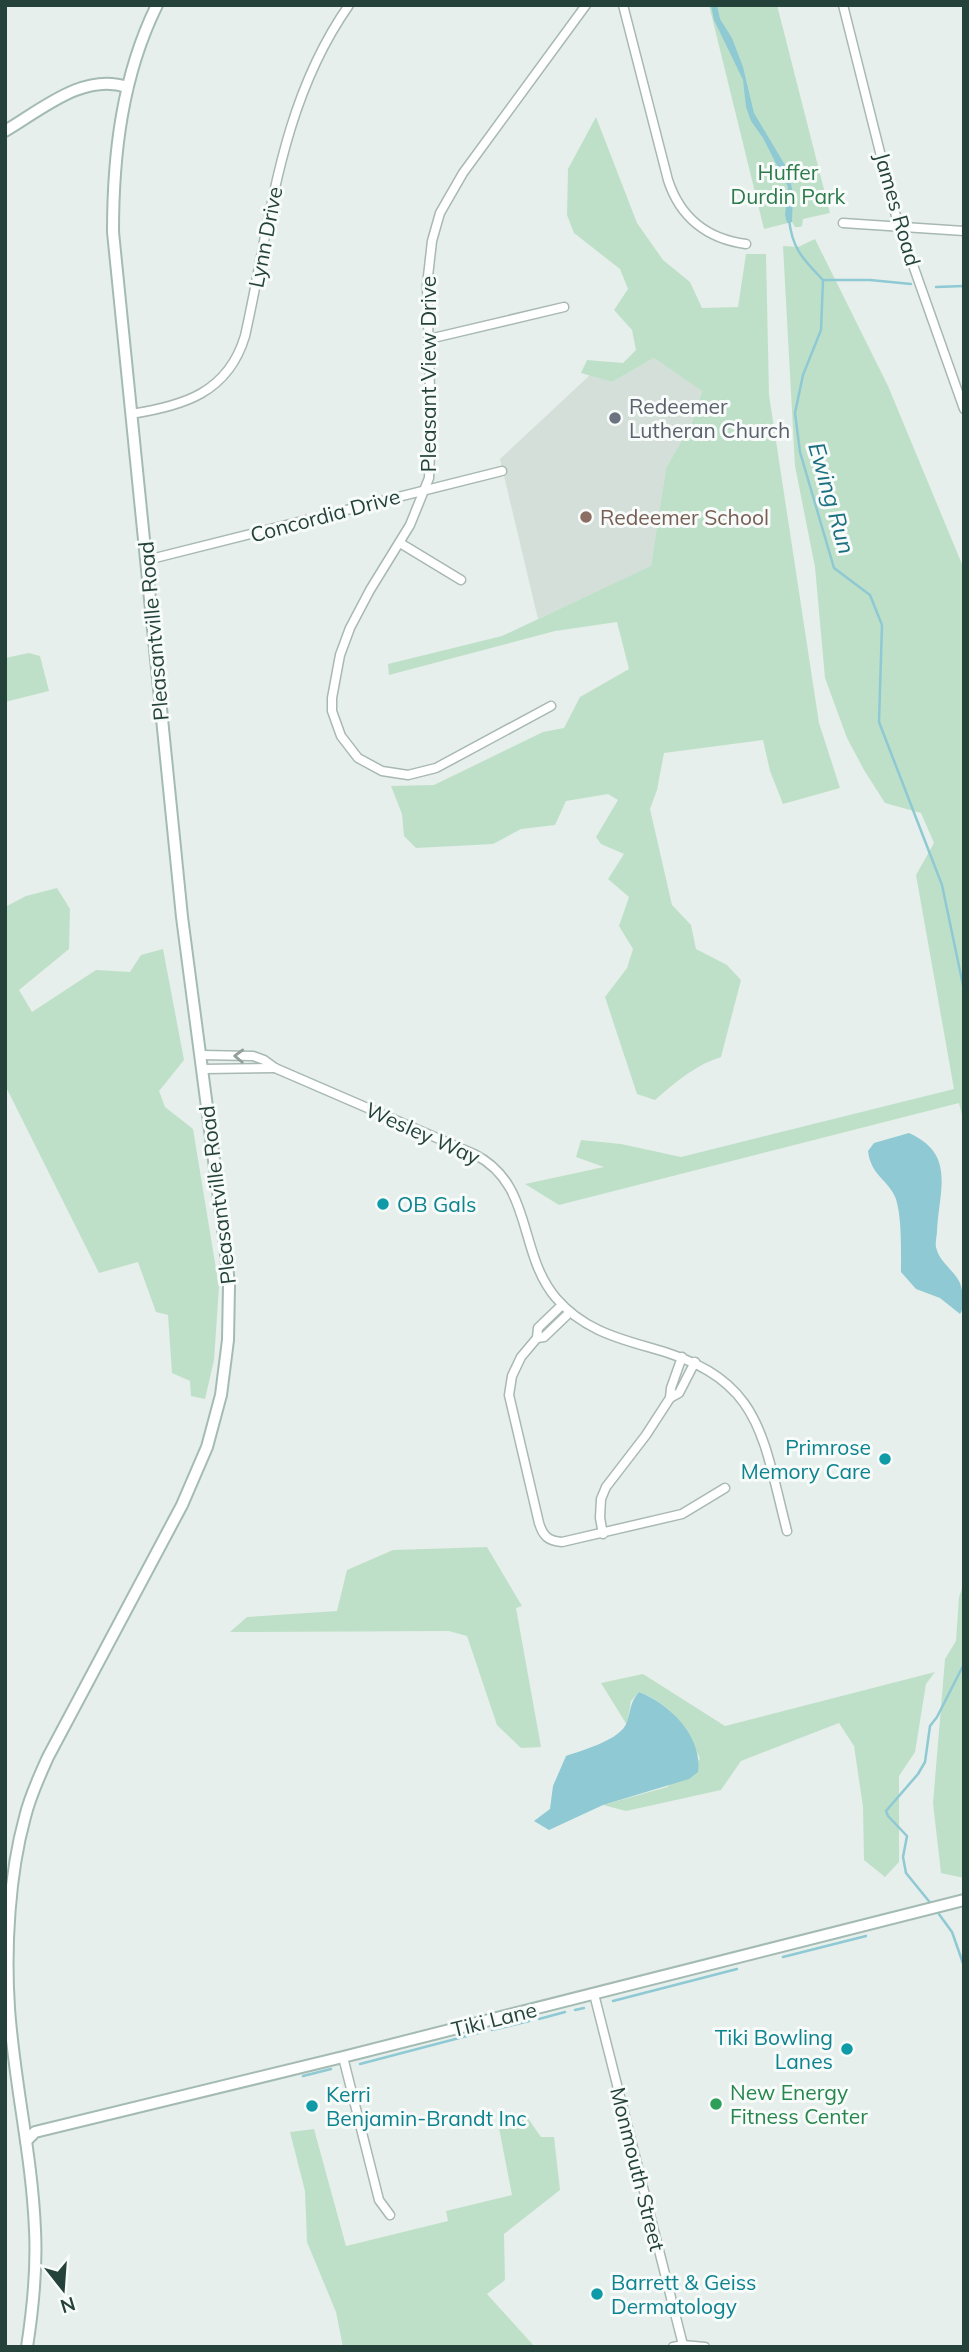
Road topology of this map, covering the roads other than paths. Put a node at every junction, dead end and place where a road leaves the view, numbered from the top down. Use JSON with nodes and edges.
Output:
{"nodes":[{"id":1,"x":157,"y":5,"type":"edge"},
{"id":2,"x":349,"y":5,"type":"edge"},
{"id":3,"x":586,"y":5,"type":"edge"},
{"id":4,"x":623,"y":5,"type":"edge"},
{"id":5,"x":843,"y":5,"type":"edge"},
{"id":6,"x":127,"y":87,"type":"junction"},
{"id":7,"x":5,"y":131,"type":"edge"},
{"id":8,"x":843,"y":223,"type":"dead end"},
{"id":9,"x":900,"y":226,"type":"junction"},
{"id":10,"x":964,"y":230,"type":"edge"},
{"id":11,"x":746,"y":244,"type":"dead end"},
{"id":12,"x":564,"y":307,"type":"dead end"},
{"id":13,"x":429,"y":338,"type":"junction"},
{"id":14,"x":964,"y":409,"type":"edge"},
{"id":15,"x":131,"y":414,"type":"junction"},
{"id":16,"x":502,"y":471,"type":"dead end"},
{"id":17,"x":426,"y":489,"type":"junction"},
{"id":18,"x":400,"y":543,"type":"junction"},
{"id":19,"x":147,"y":560,"type":"junction"},
{"id":20,"x":461,"y":580,"type":"dead end"},
{"id":21,"x":551,"y":706,"type":"dead end"},
{"id":22,"x":201,"y":1055,"type":"junction"},
{"id":23,"x":275,"y":1068,"type":"junction"},
{"id":24,"x":203,"y":1069,"type":"junction"},
{"id":25,"x":562,"y":1305,"type":"junction"},
{"id":26,"x":569,"y":1312,"type":"junction"},
{"id":27,"x":537,"y":1338,"type":"junction"},
{"id":28,"x":682,"y":1357,"type":"junction"},
{"id":29,"x":695,"y":1362,"type":"junction"},
{"id":30,"x":670,"y":1398,"type":"junction"},
{"id":31,"x":725,"y":1489,"type":"dead end"},
{"id":32,"x":788,"y":1531,"type":"dead end"},
{"id":33,"x":603,"y":1534,"type":"junction"},
{"id":34,"x":961,"y":1900,"type":"edge"},
{"id":35,"x":594,"y":1994,"type":"junction"},
{"id":36,"x":343,"y":2057,"type":"junction"},
{"id":37,"x":26,"y":2141,"type":"junction"},
{"id":38,"x":390,"y":2215,"type":"dead end"},
{"id":39,"x":678,"y":2346,"type":"edge"},
{"id":40,"x":27,"y":2347,"type":"edge"},
{"id":41,"x":705,"y":2347,"type":"edge"}],
"edges":[{"from":1,"to":6,"type":"main road","name":"Pleasantville Road"},
{"from":2,"to":15,"type":"street","name":"Lynn Drive"},
{"from":3,"to":13,"type":"street","name":"Pleasant View Drive"},
{"from":4,"to":11,"type":"street"},
{"from":5,"to":9,"type":"street","name":"James Road"},
{"from":6,"to":7,"type":"main road"},
{"from":6,"to":15,"type":"main road","name":"Pleasantville Road"},
{"from":8,"to":9,"type":"street"},
{"from":9,"to":10,"type":"street"},
{"from":9,"to":14,"type":"street","name":"James Road"},
{"from":12,"to":13,"type":"street"},
{"from":13,"to":17,"type":"street","name":"Pleasant View Drive"},
{"from":15,"to":19,"type":"main road","name":"Pleasantville Road"},
{"from":16,"to":17,"type":"street","name":"Concordia Drive"},
{"from":17,"to":18,"type":"street","name":"Pleasant View Drive"},
{"from":17,"to":19,"type":"street","name":"Concordia Drive"},
{"from":18,"to":20,"type":"street"},
{"from":18,"to":21,"type":"street","name":"Pleasant View Drive"},
{"from":19,"to":22,"type":"main road","name":"Pleasantville Road"},
{"from":23,"to":22,"type":"street","name":"Wesley Way","one_way":true},
{"from":22,"to":24,"type":"main road","name":"Pleasantville Road"},
{"from":23,"to":24,"type":"street","name":"Wesley Way"},
{"from":23,"to":25,"type":"street","name":"Wesley Way"},
{"from":24,"to":37,"type":"main road","name":"Pleasantville Road"},
{"from":25,"to":26,"type":"street","name":"Wesley Way"},
{"from":25,"to":27,"type":"street"},
{"from":26,"to":27,"type":"street"},
{"from":26,"to":28,"type":"street","name":"Wesley Way"},
{"from":27,"to":33,"type":"street"},
{"from":28,"to":29,"type":"street","name":"Wesley Way"},
{"from":28,"to":30,"type":"street"},
{"from":29,"to":30,"type":"street"},
{"from":29,"to":32,"type":"street","name":"Wesley Way"},
{"from":30,"to":33,"type":"street"},
{"from":31,"to":33,"type":"street"},
{"from":34,"to":35,"type":"main road","name":"Tiki Lane"},
{"from":35,"to":36,"type":"main road","name":"Tiki Lane"},
{"from":35,"to":39,"type":"street","name":"Monmouth Street"},
{"from":36,"to":37,"type":"main road","name":"Tiki Lane"},
{"from":36,"to":38,"type":"street"},
{"from":37,"to":40,"type":"main road","name":"Pleasantville Road"},
{"from":39,"to":41,"type":"street"}]}
